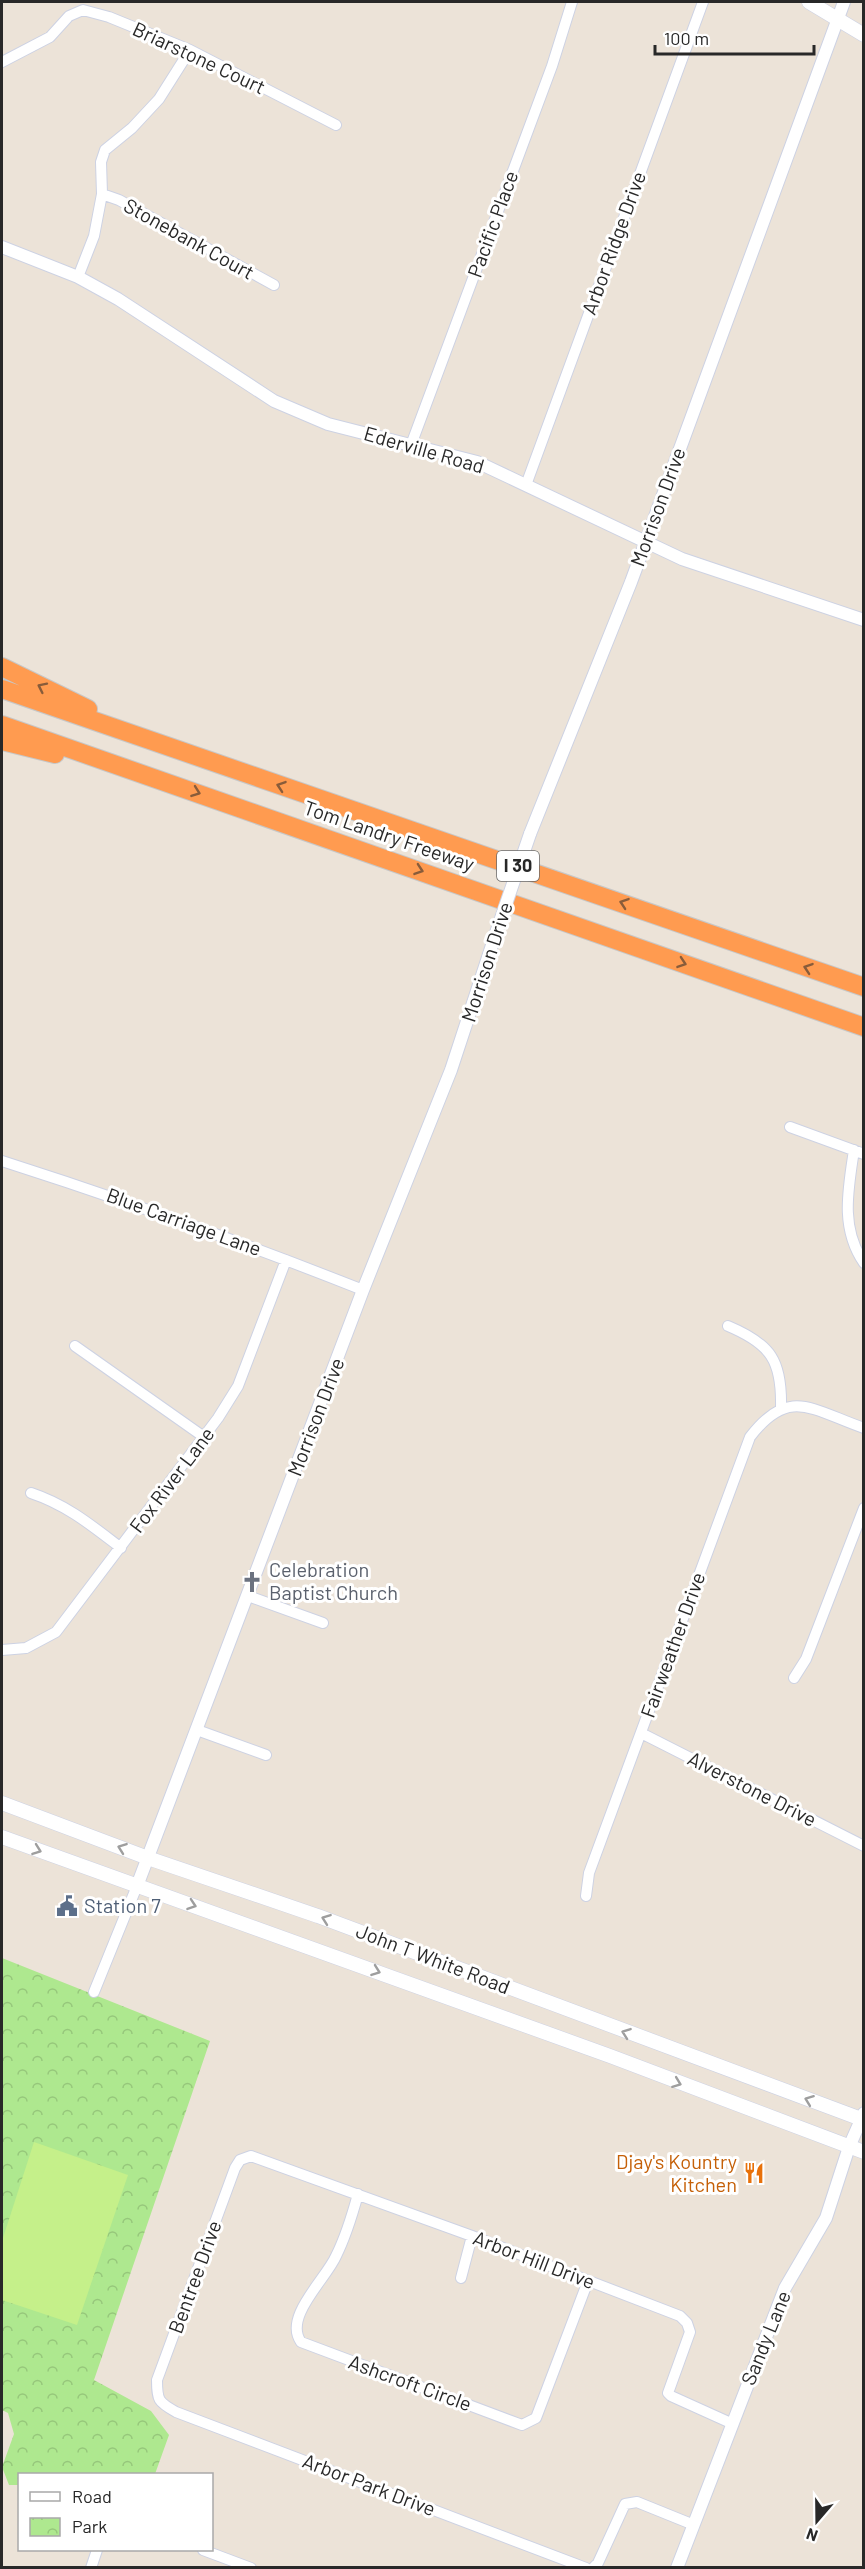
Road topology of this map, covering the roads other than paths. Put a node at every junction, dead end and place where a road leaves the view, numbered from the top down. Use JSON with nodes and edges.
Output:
{"nodes":[{"id":1,"x":572,"y":2,"type":"edge"},
{"id":2,"x":703,"y":2,"type":"edge"},
{"id":3,"x":809,"y":2,"type":"edge"},
{"id":4,"x":843,"y":2,"type":"edge"},
{"id":5,"x":837,"y":20,"type":"junction"},
{"id":6,"x":864,"y":35,"type":"edge"},
{"id":7,"x":190,"y":50,"type":"junction"},
{"id":8,"x":2,"y":62,"type":"edge"},
{"id":9,"x":336,"y":126,"type":"dead end"},
{"id":10,"x":102,"y":194,"type":"junction"},
{"id":11,"x":2,"y":247,"type":"edge"},
{"id":12,"x":78,"y":277,"type":"junction"},
{"id":13,"x":274,"y":285,"type":"dead end"},
{"id":14,"x":411,"y":445,"type":"junction"},
{"id":15,"x":526,"y":485,"type":"junction"},
{"id":16,"x":644,"y":543,"type":"junction"},
{"id":17,"x":864,"y":620,"type":"edge"},
{"id":18,"x":2,"y":667,"type":"edge"},
{"id":19,"x":2,"y":689,"type":"edge"},
{"id":20,"x":2,"y":725,"type":"edge"},
{"id":21,"x":2,"y":741,"type":"edge"},
{"id":22,"x":170,"y":749,"type":"junction"},
{"id":23,"x":163,"y":780,"type":"junction"},
{"id":24,"x":864,"y":987,"type":"edge"},
{"id":25,"x":864,"y":1027,"type":"edge"},
{"id":26,"x":790,"y":1127,"type":"dead end"},
{"id":27,"x":859,"y":1152,"type":"edge"},
{"id":28,"x":2,"y":1161,"type":"edge"},
{"id":29,"x":286,"y":1260,"type":"junction"},
{"id":30,"x":864,"y":1263,"type":"edge"},
{"id":31,"x":363,"y":1290,"type":"junction"},
{"id":32,"x":728,"y":1326,"type":"dead end"},
{"id":33,"x":75,"y":1346,"type":"dead end"},
{"id":34,"x":781,"y":1407,"type":"junction"},
{"id":35,"x":864,"y":1428,"type":"edge"},
{"id":36,"x":204,"y":1437,"type":"junction"},
{"id":37,"x":31,"y":1493,"type":"dead end"},
{"id":38,"x":864,"y":1508,"type":"edge"},
{"id":39,"x":121,"y":1548,"type":"junction"},
{"id":40,"x":248,"y":1596,"type":"junction"},
{"id":41,"x":323,"y":1623,"type":"dead end"},
{"id":42,"x":2,"y":1650,"type":"edge"},
{"id":43,"x":794,"y":1678,"type":"dead end"},
{"id":44,"x":197,"y":1730,"type":"junction"},
{"id":45,"x":641,"y":1732,"type":"junction"},
{"id":46,"x":266,"y":1755,"type":"dead end"},
{"id":47,"x":2,"y":1803,"type":"edge"},
{"id":48,"x":2,"y":1837,"type":"edge"},
{"id":49,"x":863,"y":1846,"type":"edge"},
{"id":50,"x":148,"y":1858,"type":"junction"},
{"id":51,"x":137,"y":1886,"type":"junction"},
{"id":52,"x":586,"y":1896,"type":"dead end"},
{"id":53,"x":94,"y":1992,"type":"dead end"},
{"id":54,"x":863,"y":2117,"type":"edge"},
{"id":55,"x":849,"y":2147,"type":"junction"},
{"id":56,"x":864,"y":2152,"type":"edge"},
{"id":57,"x":240,"y":2160,"type":"joint"},
{"id":58,"x":358,"y":2194,"type":"junction"},
{"id":59,"x":472,"y":2236,"type":"junction"},
{"id":60,"x":461,"y":2278,"type":"dead end"},
{"id":61,"x":588,"y":2281,"type":"junction"},
{"id":62,"x":157,"y":2396,"type":"joint"},
{"id":63,"x":733,"y":2424,"type":"junction"},
{"id":64,"x":694,"y":2525,"type":"junction"},
{"id":65,"x":97,"y":2551,"type":"edge"},
{"id":66,"x":205,"y":2551,"type":"edge"},
{"id":67,"x":223,"y":2563,"type":"edge"},
{"id":68,"x":91,"y":2568,"type":"edge"},
{"id":69,"x":251,"y":2568,"type":"edge"},
{"id":70,"x":586,"y":2568,"type":"edge"},
{"id":71,"x":593,"y":2568,"type":"edge"},
{"id":72,"x":677,"y":2568,"type":"edge"}],
"edges":[{"from":1,"to":14,"type":"street","name":"Pacific Place"},
{"from":2,"to":15,"type":"street","name":"Arbor Ridge Drive"},
{"from":3,"to":5,"type":"main road"},
{"from":4,"to":5,"type":"street","name":"Morrison Drive"},
{"from":5,"to":6,"type":"main road"},
{"from":5,"to":16,"type":"street","name":"Morrison Drive"},
{"from":7,"to":8,"type":"street","name":"Briarstone Court"},
{"from":7,"to":9,"type":"street","name":"Briarstone Court"},
{"from":7,"to":10,"type":"street"},
{"from":10,"to":12,"type":"street"},
{"from":10,"to":13,"type":"street","name":"Stonebank Court"},
{"from":11,"to":12,"type":"street","name":"Ederville Road"},
{"from":12,"to":14,"type":"street","name":"Ederville Road"},
{"from":14,"to":15,"type":"street","name":"Ederville Road"},
{"from":15,"to":16,"type":"street","name":"Ederville Road"},
{"from":16,"to":17,"type":"street","name":"Ederville Road"},
{"from":16,"to":31,"type":"street","name":"Morrison Drive","bridge":true},
{"from":22,"to":18,"type":"highway","one_way":true},
{"from":19,"to":22,"type":"highway","name":"Tom Landry Freeway","number":"I 30"},
{"from":20,"to":23,"type":"highway","name":"Tom Landry Freeway","number":"I 30"},
{"from":21,"to":23,"type":"highway"},
{"from":24,"to":22,"type":"highway","name":"Tom Landry Freeway","number":"I 30","one_way":true},
{"from":23,"to":25,"type":"highway","name":"Tom Landry Freeway","number":"I 30","one_way":true},
{"from":26,"to":27,"type":"street"},
{"from":27,"to":30,"type":"street"},
{"from":28,"to":29,"type":"street","name":"Blue Carriage Lane"},
{"from":29,"to":31,"type":"street","name":"Blue Carriage Lane"},
{"from":29,"to":36,"type":"street","name":"Fox River Lane"},
{"from":31,"to":40,"type":"street","name":"Morrison Drive"},
{"from":32,"to":34,"type":"street"},
{"from":33,"to":36,"type":"street"},
{"from":34,"to":35,"type":"street"},
{"from":34,"to":45,"type":"street","name":"Fairweather Drive"},
{"from":36,"to":39,"type":"street","name":"Fox River Lane"},
{"from":37,"to":39,"type":"street"},
{"from":38,"to":43,"type":"street"},
{"from":39,"to":42,"type":"street","name":"Fox River Lane"},
{"from":40,"to":41,"type":"street"},
{"from":40,"to":44,"type":"street","name":"Morrison Drive"},
{"from":44,"to":46,"type":"street"},
{"from":44,"to":50,"type":"street","name":"Morrison Drive"},
{"from":45,"to":49,"type":"street","name":"Alverstone Drive"},
{"from":45,"to":52,"type":"street","name":"Fairweather Drive"},
{"from":50,"to":47,"type":"main road","name":"John T White Road","one_way":true},
{"from":48,"to":51,"type":"main road","name":"John T White Road","one_way":true},
{"from":50,"to":51,"type":"street","name":"Morrison Drive"},
{"from":54,"to":50,"type":"main road","name":"John T White Road","one_way":true},
{"from":51,"to":53,"type":"street"},
{"from":51,"to":55,"type":"main road","name":"John T White Road","one_way":true},
{"from":54,"to":55,"type":"street","name":"Sandy Lane"},
{"from":55,"to":56,"type":"main road","name":"John T White Road"},
{"from":55,"to":63,"type":"street","name":"Sandy Lane"},
{"from":57,"to":58,"type":"street","name":"Arbor Hill Drive"},
{"from":57,"to":62,"type":"street","name":"Bentree Drive"},
{"from":58,"to":59,"type":"street","name":"Arbor Hill Drive"},
{"from":58,"to":61,"type":"street","name":"Ashcroft Circle"},
{"from":59,"to":60,"type":"street"},
{"from":59,"to":61,"type":"street","name":"Arbor Hill Drive"},
{"from":61,"to":63,"type":"street","name":"Arbor Hill Drive"},
{"from":62,"to":70,"type":"street","name":"Arbor Park Drive"},
{"from":63,"to":64,"type":"street","name":"Sandy Lane"},
{"from":64,"to":71,"type":"street"},
{"from":64,"to":72,"type":"street","name":"Sandy Lane"},
{"from":65,"to":68,"type":"street"},
{"from":66,"to":67,"type":"street"},
{"from":67,"to":69,"type":"street"}]}
